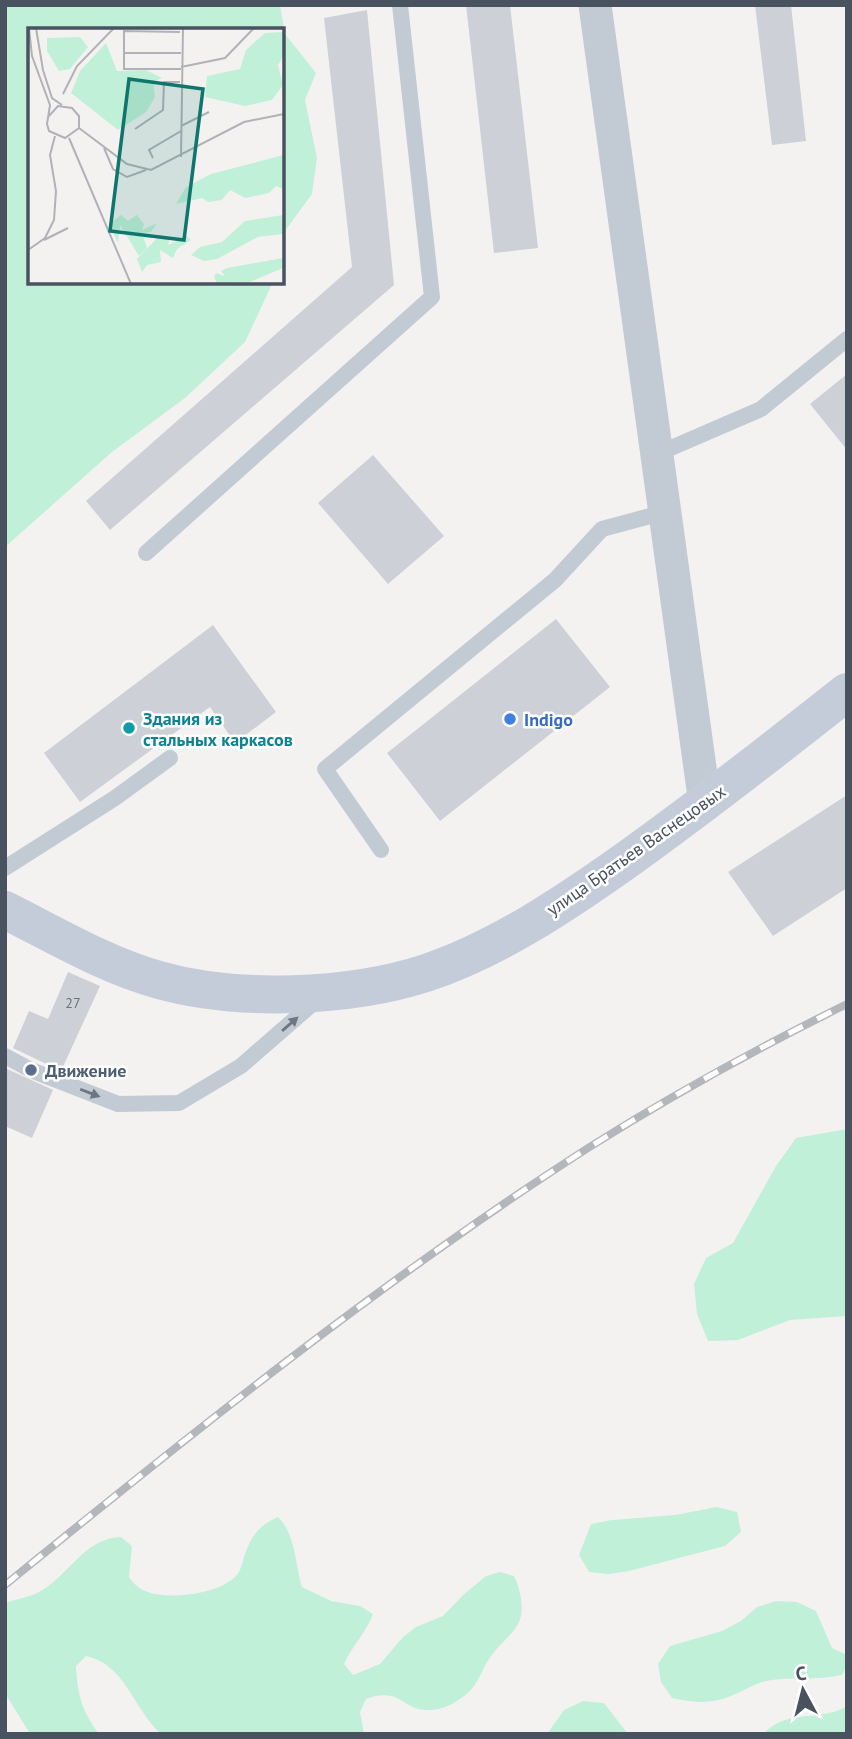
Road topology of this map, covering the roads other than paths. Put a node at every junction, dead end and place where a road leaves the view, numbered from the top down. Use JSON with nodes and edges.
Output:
{"nodes":[{"id":1,"x":400,"y":5,"type":"edge"},
{"id":2,"x":595,"y":5,"type":"edge"},
{"id":3,"x":847,"y":339,"type":"edge"},
{"id":4,"x":657,"y":454,"type":"junction"},
{"id":5,"x":665,"y":512,"type":"junction"},
{"id":6,"x":146,"y":553,"type":"dead end"},
{"id":7,"x":847,"y":692,"type":"edge"},
{"id":8,"x":170,"y":758,"type":"dead end"},
{"id":9,"x":705,"y":804,"type":"junction"},
{"id":10,"x":381,"y":850,"type":"dead end"},
{"id":11,"x":5,"y":868,"type":"edge"},
{"id":12,"x":5,"y":910,"type":"edge"},
{"id":13,"x":326,"y":992,"type":"junction"},
{"id":14,"x":5,"y":1056,"type":"edge"}],
"edges":[{"from":1,"to":6,"type":"lane"},
{"from":2,"to":4,"type":"street"},
{"from":3,"to":4,"type":"lane"},
{"from":4,"to":5,"type":"street"},
{"from":5,"to":9,"type":"street"},
{"from":5,"to":10,"type":"lane"},
{"from":7,"to":9,"type":"main road","name":"улица Братьев Васнецовых"},
{"from":8,"to":11,"type":"lane"},
{"from":9,"to":13,"type":"main road","name":"улица Братьев Васнецовых"},
{"from":12,"to":13,"type":"main road","name":"улица Братьев Васнецовых"},
{"from":14,"to":13,"type":"lane","one_way":true}]}
